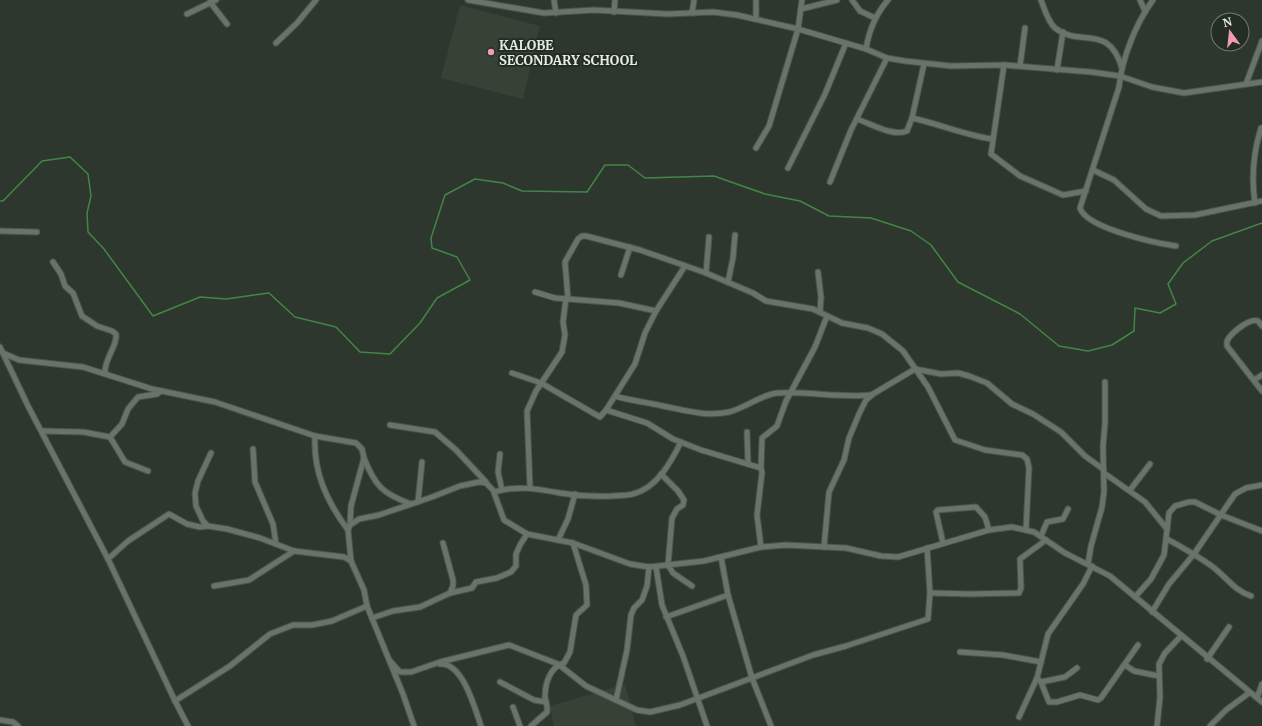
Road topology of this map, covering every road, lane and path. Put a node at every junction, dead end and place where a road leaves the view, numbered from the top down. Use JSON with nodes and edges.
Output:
{"nodes":[{"id":1,"x":216,"y":0,"type":"edge"},
{"id":2,"x":316,"y":0,"type":"edge"},
{"id":3,"x":468,"y":0,"type":"edge"},
{"id":4,"x":554,"y":0,"type":"edge"},
{"id":5,"x":615,"y":0,"type":"edge"},
{"id":6,"x":694,"y":0,"type":"edge"},
{"id":7,"x":756,"y":0,"type":"edge"},
{"id":8,"x":802,"y":0,"type":"edge"},
{"id":9,"x":837,"y":0,"type":"edge"},
{"id":10,"x":852,"y":0,"type":"edge"},
{"id":11,"x":888,"y":0,"type":"edge"},
{"id":12,"x":1041,"y":0,"type":"edge"},
{"id":13,"x":1140,"y":0,"type":"edge"},
{"id":14,"x":1153,"y":0,"type":"edge"},
{"id":15,"x":210,"y":2,"type":"junction"},
{"id":16,"x":801,"y":9,"type":"junction"},
{"id":17,"x":1145,"y":11,"type":"junction"},
{"id":18,"x":614,"y":12,"type":"junction"},
{"id":19,"x":556,"y":13,"type":"junction"},
{"id":20,"x":692,"y":13,"type":"junction"},
{"id":21,"x":187,"y":14,"type":"dead end"},
{"id":22,"x":756,"y":18,"type":"junction"},
{"id":23,"x":875,"y":18,"type":"junction"},
{"id":24,"x":227,"y":24,"type":"dead end"},
{"id":25,"x":1025,"y":28,"type":"dead end"},
{"id":26,"x":798,"y":29,"type":"junction"},
{"id":27,"x":1064,"y":32,"type":"junction"},
{"id":28,"x":1262,"y":41,"type":"edge"},
{"id":29,"x":276,"y":43,"type":"dead end"},
{"id":30,"x":846,"y":43,"type":"junction"},
{"id":31,"x":866,"y":49,"type":"junction"},
{"id":32,"x":887,"y":58,"type":"junction"},
{"id":33,"x":924,"y":64,"type":"junction"},
{"id":34,"x":1004,"y":65,"type":"junction"},
{"id":35,"x":1020,"y":66,"type":"junction"},
{"id":36,"x":1122,"y":68,"type":"junction"},
{"id":37,"x":1057,"y":70,"type":"junction"},
{"id":38,"x":1120,"y":76,"type":"junction"},
{"id":39,"x":1262,"y":82,"type":"edge"},
{"id":40,"x":1246,"y":84,"type":"junction"},
{"id":41,"x":912,"y":118,"type":"junction"},
{"id":42,"x":858,"y":119,"type":"junction"},
{"id":43,"x":1261,"y":128,"type":"dead end"},
{"id":44,"x":992,"y":139,"type":"junction"},
{"id":45,"x":1256,"y":144,"type":"junction"},
{"id":46,"x":1262,"y":145,"type":"edge"},
{"id":47,"x":756,"y":148,"type":"dead end"},
{"id":48,"x":788,"y":168,"type":"dead end"},
{"id":49,"x":1093,"y":170,"type":"junction"},
{"id":50,"x":830,"y":182,"type":"dead end"},
{"id":51,"x":1086,"y":191,"type":"junction"},
{"id":52,"x":1262,"y":201,"type":"edge"},
{"id":53,"x":1255,"y":203,"type":"junction"},
{"id":54,"x":0,"y":231,"type":"edge"},
{"id":55,"x":37,"y":232,"type":"dead end"},
{"id":56,"x":735,"y":235,"type":"dead end"},
{"id":57,"x":709,"y":237,"type":"dead end"},
{"id":58,"x":1176,"y":246,"type":"dead end"},
{"id":59,"x":630,"y":248,"type":"junction"},
{"id":60,"x":53,"y":262,"type":"dead end"},
{"id":61,"x":684,"y":266,"type":"junction"},
{"id":62,"x":818,"y":272,"type":"dead end"},
{"id":63,"x":706,"y":273,"type":"junction"},
{"id":64,"x":621,"y":276,"type":"dead end"},
{"id":65,"x":728,"y":282,"type":"junction"},
{"id":66,"x":535,"y":292,"type":"dead end"},
{"id":67,"x":567,"y":299,"type":"junction"},
{"id":68,"x":656,"y":312,"type":"junction"},
{"id":69,"x":820,"y":312,"type":"junction"},
{"id":70,"x":827,"y":316,"type":"junction"},
{"id":71,"x":1262,"y":326,"type":"edge"},
{"id":72,"x":0,"y":347,"type":"edge"},
{"id":73,"x":3,"y":353,"type":"junction"},
{"id":74,"x":915,"y":370,"type":"junction"},
{"id":75,"x":105,"y":373,"type":"junction"},
{"id":76,"x":512,"y":373,"type":"dead end"},
{"id":77,"x":1262,"y":374,"type":"edge"},
{"id":78,"x":1254,"y":380,"type":"junction"},
{"id":79,"x":1105,"y":382,"type":"dead end"},
{"id":80,"x":541,"y":383,"type":"junction"},
{"id":81,"x":161,"y":391,"type":"junction"},
{"id":82,"x":1262,"y":391,"type":"edge"},
{"id":83,"x":790,"y":393,"type":"junction"},
{"id":84,"x":871,"y":395,"type":"junction"},
{"id":85,"x":615,"y":396,"type":"junction"},
{"id":86,"x":606,"y":410,"type":"junction"},
{"id":87,"x":390,"y":425,"type":"dead end"},
{"id":88,"x":42,"y":431,"type":"junction"},
{"id":89,"x":747,"y":432,"type":"dead end"},
{"id":90,"x":315,"y":436,"type":"junction"},
{"id":91,"x":110,"y":437,"type":"junction"},
{"id":92,"x":681,"y":442,"type":"junction"},
{"id":93,"x":253,"y":449,"type":"dead end"},
{"id":94,"x":211,"y":453,"type":"dead end"},
{"id":95,"x":500,"y":454,"type":"dead end"},
{"id":96,"x":364,"y":458,"type":"junction"},
{"id":97,"x":422,"y":462,"type":"dead end"},
{"id":98,"x":748,"y":464,"type":"junction"},
{"id":99,"x":1150,"y":464,"type":"dead end"},
{"id":100,"x":760,"y":468,"type":"junction"},
{"id":101,"x":148,"y":471,"type":"dead end"},
{"id":102,"x":1104,"y":471,"type":"junction"},
{"id":103,"x":661,"y":474,"type":"junction"},
{"id":104,"x":486,"y":483,"type":"junction"},
{"id":105,"x":1262,"y":485,"type":"edge"},
{"id":106,"x":530,"y":488,"type":"junction"},
{"id":107,"x":502,"y":490,"type":"junction"},
{"id":108,"x":1130,"y":490,"type":"junction"},
{"id":109,"x":494,"y":492,"type":"junction"},
{"id":110,"x":575,"y":494,"type":"junction"},
{"id":111,"x":418,"y":502,"type":"junction"},
{"id":112,"x":411,"y":504,"type":"junction"},
{"id":113,"x":1068,"y":509,"type":"dead end"},
{"id":114,"x":1221,"y":515,"type":"junction"},
{"id":115,"x":208,"y":526,"type":"junction"},
{"id":116,"x":349,"y":527,"type":"junction"},
{"id":117,"x":1026,"y":529,"type":"junction"},
{"id":118,"x":1167,"y":529,"type":"junction"},
{"id":119,"x":989,"y":530,"type":"junction"},
{"id":120,"x":1262,"y":531,"type":"edge"},
{"id":121,"x":527,"y":534,"type":"junction"},
{"id":122,"x":1040,"y":536,"type":"junction"},
{"id":123,"x":1167,"y":539,"type":"junction"},
{"id":124,"x":558,"y":540,"type":"junction"},
{"id":125,"x":1046,"y":540,"type":"junction"},
{"id":126,"x":442,"y":543,"type":"dead end"},
{"id":127,"x":573,"y":543,"type":"junction"},
{"id":128,"x":943,"y":543,"type":"junction"},
{"id":129,"x":276,"y":544,"type":"junction"},
{"id":130,"x":760,"y":546,"type":"junction"},
{"id":131,"x":824,"y":547,"type":"junction"},
{"id":132,"x":927,"y":548,"type":"junction"},
{"id":133,"x":294,"y":551,"type":"junction"},
{"id":134,"x":1194,"y":554,"type":"junction"},
{"id":135,"x":721,"y":557,"type":"junction"},
{"id":136,"x":108,"y":559,"type":"junction"},
{"id":137,"x":351,"y":561,"type":"junction"},
{"id":138,"x":668,"y":565,"type":"junction"},
{"id":139,"x":1090,"y":565,"type":"junction"},
{"id":140,"x":649,"y":567,"type":"junction"},
{"id":141,"x":656,"y":567,"type":"junction"},
{"id":142,"x":214,"y":586,"type":"dead end"},
{"id":143,"x":692,"y":586,"type":"dead end"},
{"id":144,"x":450,"y":593,"type":"junction"},
{"id":145,"x":930,"y":593,"type":"junction"},
{"id":146,"x":728,"y":595,"type":"junction"},
{"id":147,"x":1251,"y":596,"type":"dead end"},
{"id":148,"x":1134,"y":598,"type":"junction"},
{"id":149,"x":367,"y":606,"type":"junction"},
{"id":150,"x":1152,"y":612,"type":"junction"},
{"id":151,"x":666,"y":617,"type":"junction"},
{"id":152,"x":372,"y":618,"type":"junction"},
{"id":153,"x":1229,"y":627,"type":"dead end"},
{"id":154,"x":1181,"y":636,"type":"junction"},
{"id":155,"x":1138,"y":645,"type":"dead end"},
{"id":156,"x":960,"y":652,"type":"dead end"},
{"id":157,"x":1207,"y":659,"type":"junction"},
{"id":158,"x":390,"y":661,"type":"junction"},
{"id":159,"x":1041,"y":662,"type":"junction"},
{"id":160,"x":435,"y":664,"type":"junction"},
{"id":161,"x":558,"y":664,"type":"junction"},
{"id":162,"x":1125,"y":665,"type":"junction"},
{"id":163,"x":1077,"y":668,"type":"dead end"},
{"id":164,"x":1159,"y":676,"type":"junction"},
{"id":165,"x":752,"y":678,"type":"junction"},
{"id":166,"x":1039,"y":680,"type":"junction"},
{"id":167,"x":500,"y":682,"type":"dead end"},
{"id":168,"x":1262,"y":684,"type":"edge"},
{"id":169,"x":1249,"y":693,"type":"junction"},
{"id":170,"x":697,"y":698,"type":"junction"},
{"id":171,"x":1256,"y":698,"type":"junction"},
{"id":172,"x":616,"y":700,"type":"junction"},
{"id":173,"x":175,"y":701,"type":"junction"},
{"id":174,"x":546,"y":702,"type":"junction"},
{"id":175,"x":1262,"y":702,"type":"edge"},
{"id":176,"x":513,"y":707,"type":"dead end"},
{"id":177,"x":1019,"y":716,"type":"dead end"},
{"id":178,"x":0,"y":720,"type":"edge"},
{"id":179,"x":18,"y":726,"type":"edge"},
{"id":180,"x":188,"y":726,"type":"edge"},
{"id":181,"x":414,"y":726,"type":"edge"},
{"id":182,"x":481,"y":726,"type":"edge"},
{"id":183,"x":520,"y":726,"type":"edge"},
{"id":184,"x":532,"y":726,"type":"edge"},
{"id":185,"x":707,"y":726,"type":"edge"},
{"id":186,"x":770,"y":726,"type":"edge"},
{"id":187,"x":1157,"y":726,"type":"edge"},
{"id":188,"x":1210,"y":726,"type":"edge"}],
"edges":[{"from":1,"to":15,"type":"street"},
{"from":2,"to":29,"type":"street"},
{"from":3,"to":19,"type":"street"},
{"from":4,"to":19,"type":"street"},
{"from":5,"to":18,"type":"street"},
{"from":6,"to":20,"type":"street"},
{"from":7,"to":22,"type":"street"},
{"from":8,"to":16,"type":"street"},
{"from":9,"to":16,"type":"street"},
{"from":10,"to":23,"type":"street"},
{"from":11,"to":23,"type":"street"},
{"from":12,"to":27,"type":"street"},
{"from":13,"to":17,"type":"street"},
{"from":14,"to":17,"type":"street"},
{"from":15,"to":21,"type":"street"},
{"from":15,"to":24,"type":"street"},
{"from":16,"to":26,"type":"street"},
{"from":17,"to":36,"type":"street"},
{"from":18,"to":19,"type":"street"},
{"from":18,"to":20,"type":"street"},
{"from":20,"to":22,"type":"street"},
{"from":22,"to":26,"type":"street"},
{"from":23,"to":31,"type":"street"},
{"from":25,"to":35,"type":"street"},
{"from":26,"to":30,"type":"street"},
{"from":26,"to":47,"type":"street"},
{"from":27,"to":36,"type":"street"},
{"from":27,"to":37,"type":"street"},
{"from":28,"to":40,"type":"street"},
{"from":30,"to":31,"type":"street"},
{"from":30,"to":48,"type":"street"},
{"from":31,"to":32,"type":"street"},
{"from":32,"to":33,"type":"street"},
{"from":32,"to":42,"type":"street"},
{"from":33,"to":34,"type":"street"},
{"from":33,"to":41,"type":"street"},
{"from":34,"to":35,"type":"street"},
{"from":34,"to":44,"type":"street"},
{"from":35,"to":37,"type":"street"},
{"from":36,"to":38,"type":"street"},
{"from":37,"to":38,"type":"street"},
{"from":38,"to":40,"type":"street"},
{"from":38,"to":49,"type":"street"},
{"from":39,"to":40,"type":"street"},
{"from":41,"to":42,"type":"street"},
{"from":41,"to":44,"type":"street"},
{"from":42,"to":50,"type":"street"},
{"from":43,"to":45,"type":"street"},
{"from":44,"to":51,"type":"street"},
{"from":45,"to":46,"type":"street"},
{"from":45,"to":53,"type":"street"},
{"from":49,"to":51,"type":"street"},
{"from":49,"to":53,"type":"street"},
{"from":51,"to":58,"type":"street"},
{"from":52,"to":53,"type":"street"},
{"from":54,"to":55,"type":"street"},
{"from":56,"to":65,"type":"street"},
{"from":57,"to":63,"type":"street"},
{"from":59,"to":61,"type":"street"},
{"from":59,"to":64,"type":"street"},
{"from":59,"to":67,"type":"street"},
{"from":60,"to":75,"type":"street"},
{"from":61,"to":63,"type":"street"},
{"from":61,"to":68,"type":"street"},
{"from":62,"to":69,"type":"street"},
{"from":63,"to":65,"type":"street"},
{"from":65,"to":69,"type":"street"},
{"from":66,"to":67,"type":"street"},
{"from":67,"to":68,"type":"street"},
{"from":67,"to":80,"type":"street"},
{"from":68,"to":85,"type":"street"},
{"from":69,"to":70,"type":"street"},
{"from":70,"to":74,"type":"street"},
{"from":70,"to":83,"type":"street"},
{"from":71,"to":78,"type":"street"},
{"from":72,"to":73,"type":"street"},
{"from":73,"to":75,"type":"street"},
{"from":73,"to":88,"type":"street"},
{"from":74,"to":84,"type":"street"},
{"from":74,"to":102,"type":"street"},
{"from":74,"to":117,"type":"street"},
{"from":75,"to":81,"type":"street"},
{"from":76,"to":80,"type":"street"},
{"from":77,"to":78,"type":"street"},
{"from":78,"to":82,"type":"street"},
{"from":79,"to":102,"type":"street"},
{"from":80,"to":86,"type":"street"},
{"from":80,"to":106,"type":"street"},
{"from":81,"to":90,"type":"street"},
{"from":81,"to":91,"type":"street"},
{"from":83,"to":84,"type":"street"},
{"from":83,"to":85,"type":"street"},
{"from":83,"to":100,"type":"street"},
{"from":84,"to":131,"type":"street"},
{"from":85,"to":86,"type":"street"},
{"from":86,"to":92,"type":"street"},
{"from":87,"to":104,"type":"street"},
{"from":88,"to":91,"type":"street"},
{"from":88,"to":136,"type":"street"},
{"from":89,"to":98,"type":"street"},
{"from":90,"to":96,"type":"street"},
{"from":90,"to":116,"type":"street"},
{"from":91,"to":101,"type":"street"},
{"from":92,"to":98,"type":"street"},
{"from":92,"to":103,"type":"street"},
{"from":93,"to":129,"type":"street"},
{"from":94,"to":115,"type":"street"},
{"from":95,"to":107,"type":"street"},
{"from":96,"to":112,"type":"street"},
{"from":96,"to":116,"type":"street"},
{"from":97,"to":111,"type":"street"},
{"from":98,"to":100,"type":"street"},
{"from":99,"to":108,"type":"street"},
{"from":100,"to":130,"type":"street"},
{"from":102,"to":108,"type":"street"},
{"from":102,"to":139,"type":"street"},
{"from":103,"to":110,"type":"street"},
{"from":103,"to":138,"type":"street"},
{"from":104,"to":109,"type":"street"},
{"from":104,"to":111,"type":"street"},
{"from":105,"to":114,"type":"street"},
{"from":106,"to":107,"type":"street"},
{"from":106,"to":110,"type":"street"},
{"from":107,"to":109,"type":"street"},
{"from":108,"to":118,"type":"street"},
{"from":109,"to":121,"type":"street"},
{"from":110,"to":124,"type":"street"},
{"from":111,"to":112,"type":"street"},
{"from":112,"to":116,"type":"street"},
{"from":113,"to":122,"type":"street"},
{"from":114,"to":118,"type":"street"},
{"from":114,"to":120,"type":"street"},
{"from":114,"to":134,"type":"street"},
{"from":115,"to":129,"type":"street"},
{"from":115,"to":136,"type":"street"},
{"from":116,"to":137,"type":"street"},
{"from":117,"to":119,"type":"street"},
{"from":117,"to":122,"type":"street"},
{"from":118,"to":123,"type":"street"},
{"from":119,"to":128,"type":"street"},
{"from":119,"to":128,"type":"street"},
{"from":121,"to":124,"type":"street"},
{"from":121,"to":144,"type":"street"},
{"from":122,"to":125,"type":"street"},
{"from":123,"to":134,"type":"street"},
{"from":123,"to":148,"type":"street"},
{"from":124,"to":127,"type":"street"},
{"from":125,"to":139,"type":"street"},
{"from":125,"to":145,"type":"street"},
{"from":126,"to":144,"type":"street"},
{"from":127,"to":140,"type":"street"},
{"from":127,"to":161,"type":"street"},
{"from":128,"to":132,"type":"street"},
{"from":129,"to":133,"type":"street"},
{"from":130,"to":131,"type":"street"},
{"from":130,"to":135,"type":"street"},
{"from":131,"to":132,"type":"street"},
{"from":132,"to":145,"type":"street"},
{"from":133,"to":137,"type":"street"},
{"from":133,"to":142,"type":"street"},
{"from":134,"to":147,"type":"street"},
{"from":134,"to":150,"type":"street"},
{"from":135,"to":138,"type":"street"},
{"from":135,"to":146,"type":"street"},
{"from":136,"to":173,"type":"street"},
{"from":137,"to":149,"type":"street"},
{"from":138,"to":141,"type":"street"},
{"from":138,"to":143,"type":"street"},
{"from":139,"to":148,"type":"street"},
{"from":139,"to":159,"type":"street"},
{"from":140,"to":141,"type":"street"},
{"from":140,"to":172,"type":"street"},
{"from":141,"to":151,"type":"street"},
{"from":144,"to":152,"type":"street"},
{"from":145,"to":165,"type":"street"},
{"from":146,"to":151,"type":"street"},
{"from":146,"to":165,"type":"street"},
{"from":148,"to":150,"type":"street"},
{"from":149,"to":152,"type":"street"},
{"from":149,"to":173,"type":"street"},
{"from":150,"to":154,"type":"street"},
{"from":151,"to":170,"type":"street"},
{"from":152,"to":158,"type":"street"},
{"from":153,"to":157,"type":"street"},
{"from":154,"to":157,"type":"street"},
{"from":154,"to":164,"type":"street"},
{"from":155,"to":162,"type":"street"},
{"from":156,"to":159,"type":"street"},
{"from":157,"to":169,"type":"street"},
{"from":158,"to":160,"type":"street"},
{"from":158,"to":181,"type":"street"},
{"from":159,"to":166,"type":"street"},
{"from":160,"to":161,"type":"street"},
{"from":160,"to":182,"type":"street"},
{"from":161,"to":172,"type":"street"},
{"from":161,"to":174,"type":"street"},
{"from":162,"to":164,"type":"street"},
{"from":162,"to":166,"type":"street"},
{"from":163,"to":166,"type":"street"},
{"from":164,"to":187,"type":"street"},
{"from":165,"to":170,"type":"street"},
{"from":165,"to":186,"type":"street"},
{"from":166,"to":177,"type":"street"},
{"from":167,"to":174,"type":"street"},
{"from":168,"to":171,"type":"street"},
{"from":169,"to":171,"type":"street"},
{"from":169,"to":188,"type":"street"},
{"from":170,"to":172,"type":"street"},
{"from":170,"to":185,"type":"street"},
{"from":171,"to":175,"type":"street"},
{"from":173,"to":180,"type":"street"},
{"from":174,"to":184,"type":"street"},
{"from":176,"to":183,"type":"street"},
{"from":178,"to":179,"type":"street"}]}
